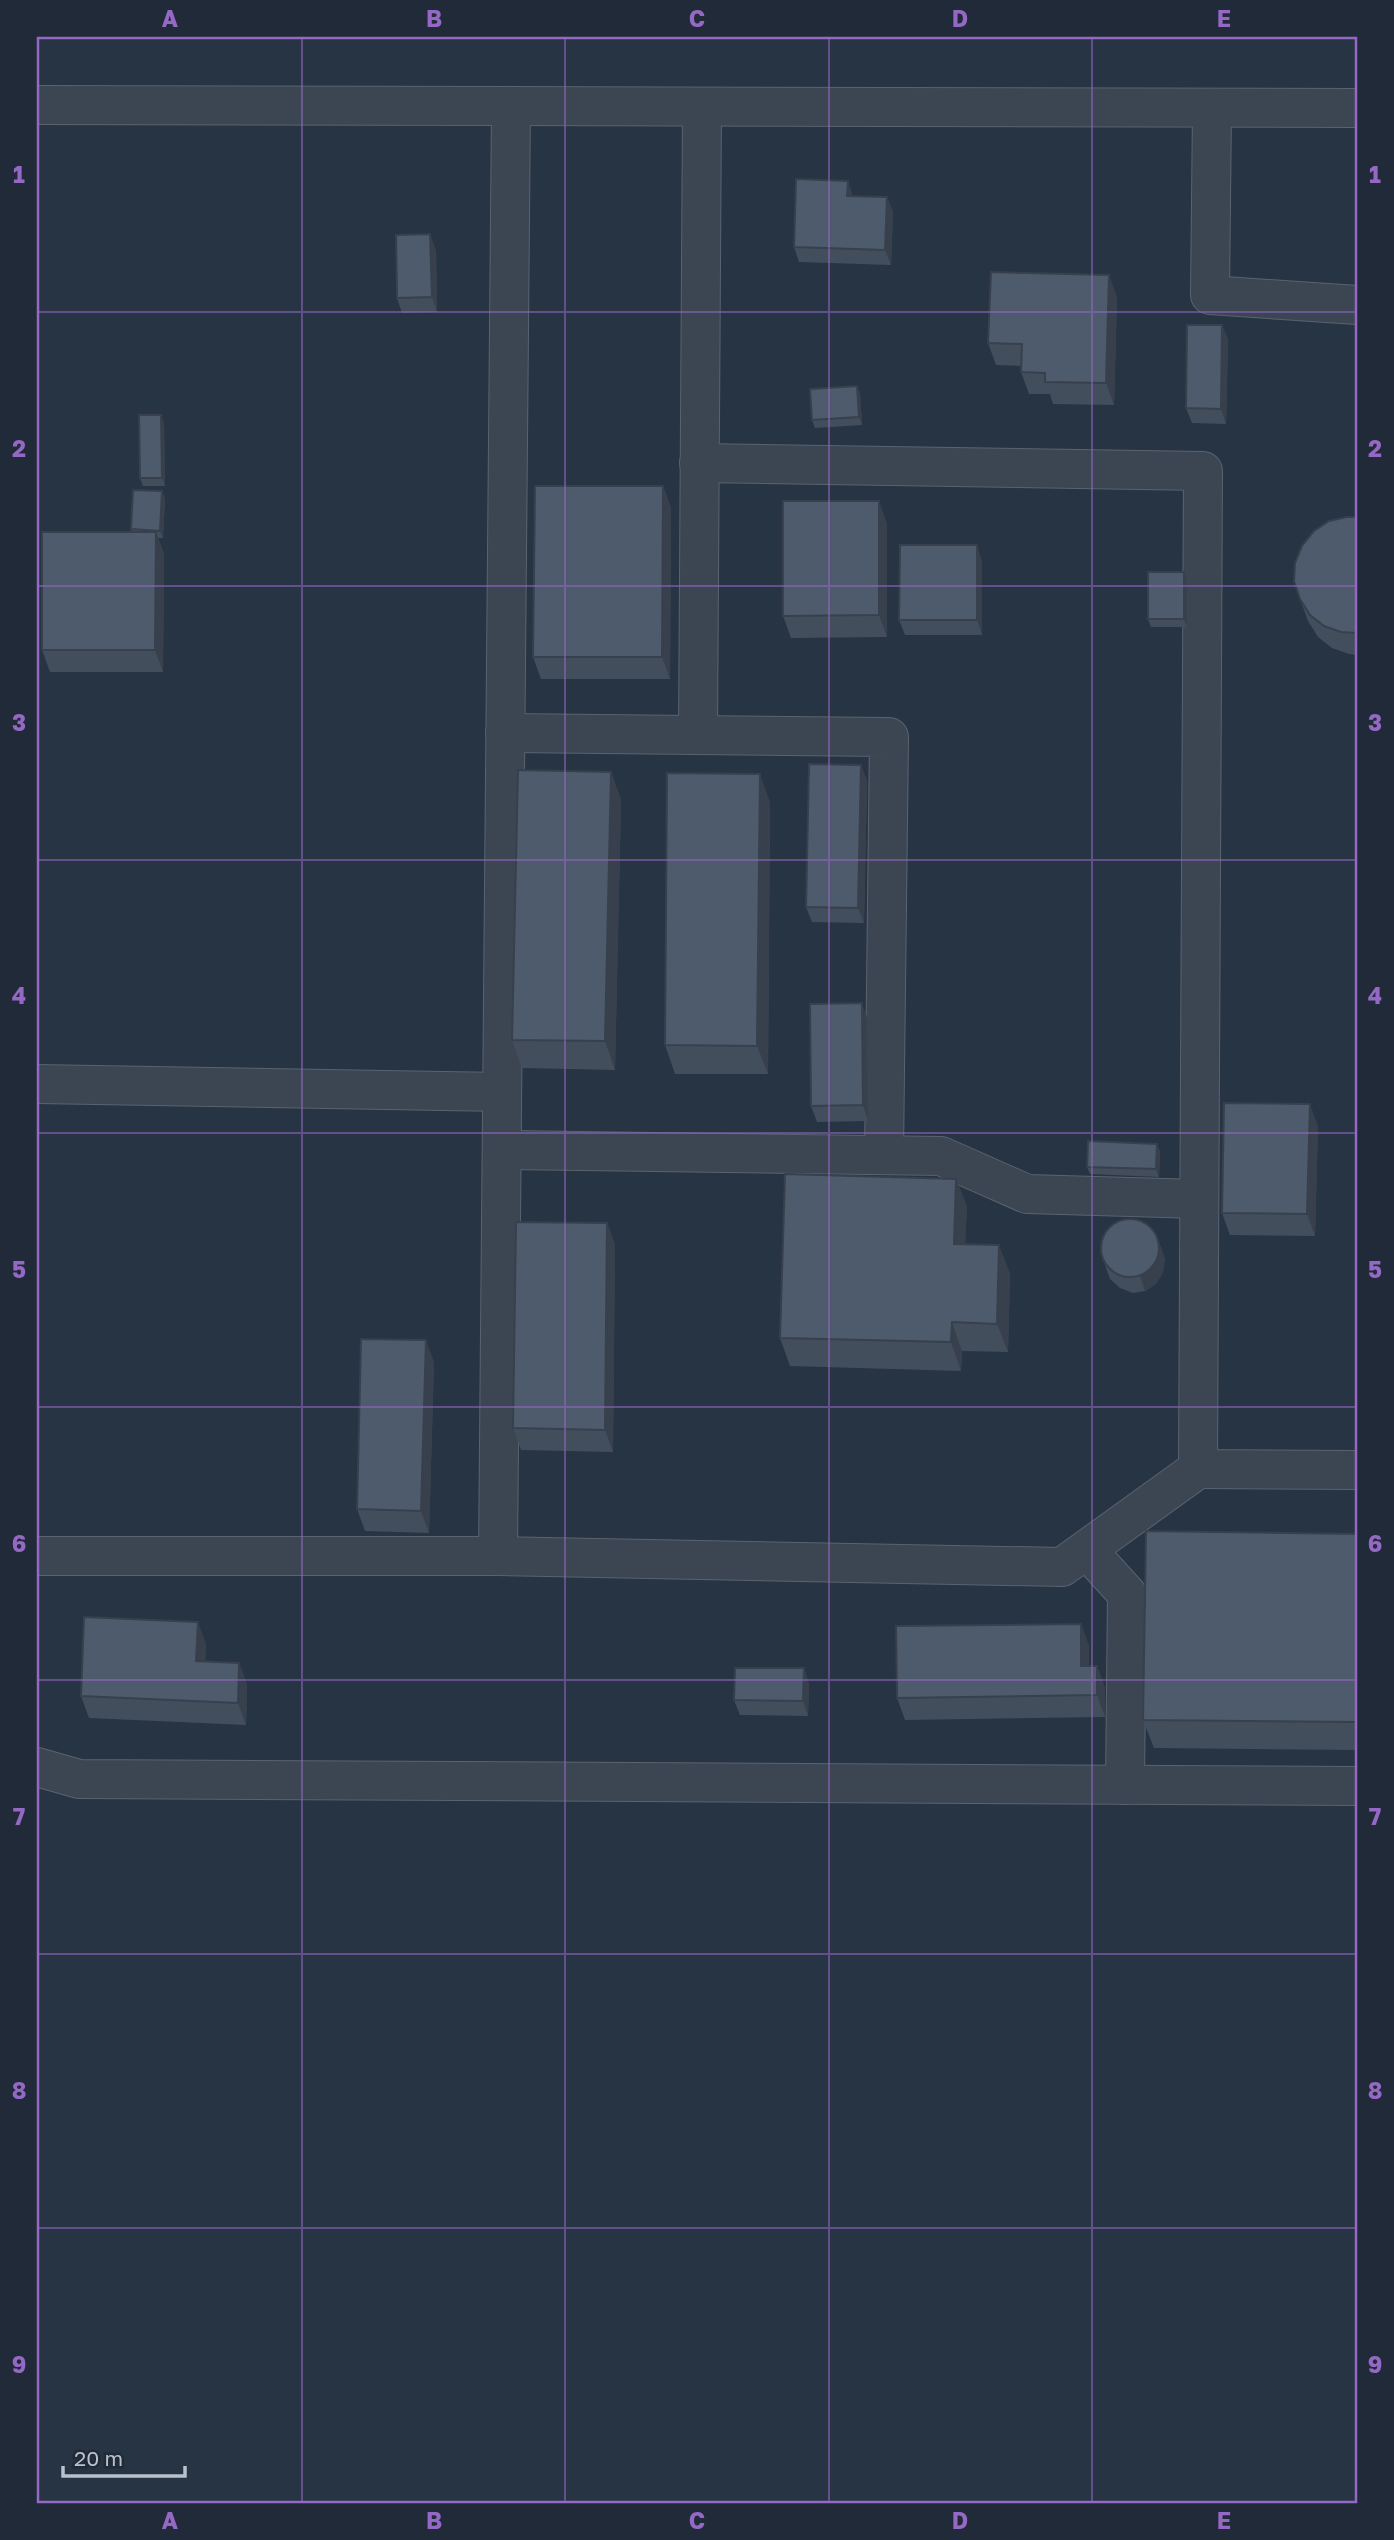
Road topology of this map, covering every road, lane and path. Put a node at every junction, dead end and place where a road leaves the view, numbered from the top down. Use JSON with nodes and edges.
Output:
{"nodes":[{"id":1,"x":37,"y":105,"type":"edge"},
{"id":2,"x":511,"y":106,"type":"junction"},
{"id":3,"x":702,"y":107,"type":"junction"},
{"id":4,"x":1212,"y":108,"type":"junction"},
{"id":5,"x":1357,"y":108,"type":"edge"},
{"id":6,"x":1357,"y":305,"type":"edge"},
{"id":7,"x":699,"y":463,"type":"junction"},
{"id":8,"x":505,"y":733,"type":"junction"},
{"id":9,"x":698,"y":735,"type":"junction"},
{"id":10,"x":37,"y":1084,"type":"edge"},
{"id":11,"x":502,"y":1092,"type":"junction"},
{"id":12,"x":502,"y":1150,"type":"junction"},
{"id":13,"x":884,"y":1155,"type":"junction"},
{"id":14,"x":1199,"y":1199,"type":"junction"},
{"id":15,"x":1198,"y":1469,"type":"junction"},
{"id":16,"x":1357,"y":1469,"type":"edge"},
{"id":17,"x":1087,"y":1550,"type":"junction"},
{"id":18,"x":37,"y":1556,"type":"edge"},
{"id":19,"x":498,"y":1556,"type":"junction"},
{"id":20,"x":37,"y":1767,"type":"edge"},
{"id":21,"x":1125,"y":1785,"type":"junction"},
{"id":22,"x":1357,"y":1786,"type":"edge"}],
"edges":[{"from":1,"to":2,"type":"lane"},
{"from":2,"to":3,"type":"lane"},
{"from":2,"to":8,"type":"lane"},
{"from":3,"to":4,"type":"lane"},
{"from":3,"to":7,"type":"lane"},
{"from":4,"to":5,"type":"lane"},
{"from":4,"to":6,"type":"lane"},
{"from":7,"to":9,"type":"lane"},
{"from":7,"to":14,"type":"lane"},
{"from":8,"to":9,"type":"lane"},
{"from":8,"to":11,"type":"lane"},
{"from":9,"to":13,"type":"lane"},
{"from":10,"to":11,"type":"lane"},
{"from":11,"to":12,"type":"lane"},
{"from":12,"to":13,"type":"lane"},
{"from":12,"to":19,"type":"lane"},
{"from":13,"to":14,"type":"lane"},
{"from":14,"to":15,"type":"lane"},
{"from":15,"to":16,"type":"lane"},
{"from":15,"to":17,"type":"lane"},
{"from":17,"to":19,"type":"lane"},
{"from":17,"to":21,"type":"lane"},
{"from":18,"to":19,"type":"lane"},
{"from":20,"to":21,"type":"lane"},
{"from":21,"to":22,"type":"lane"}]}
